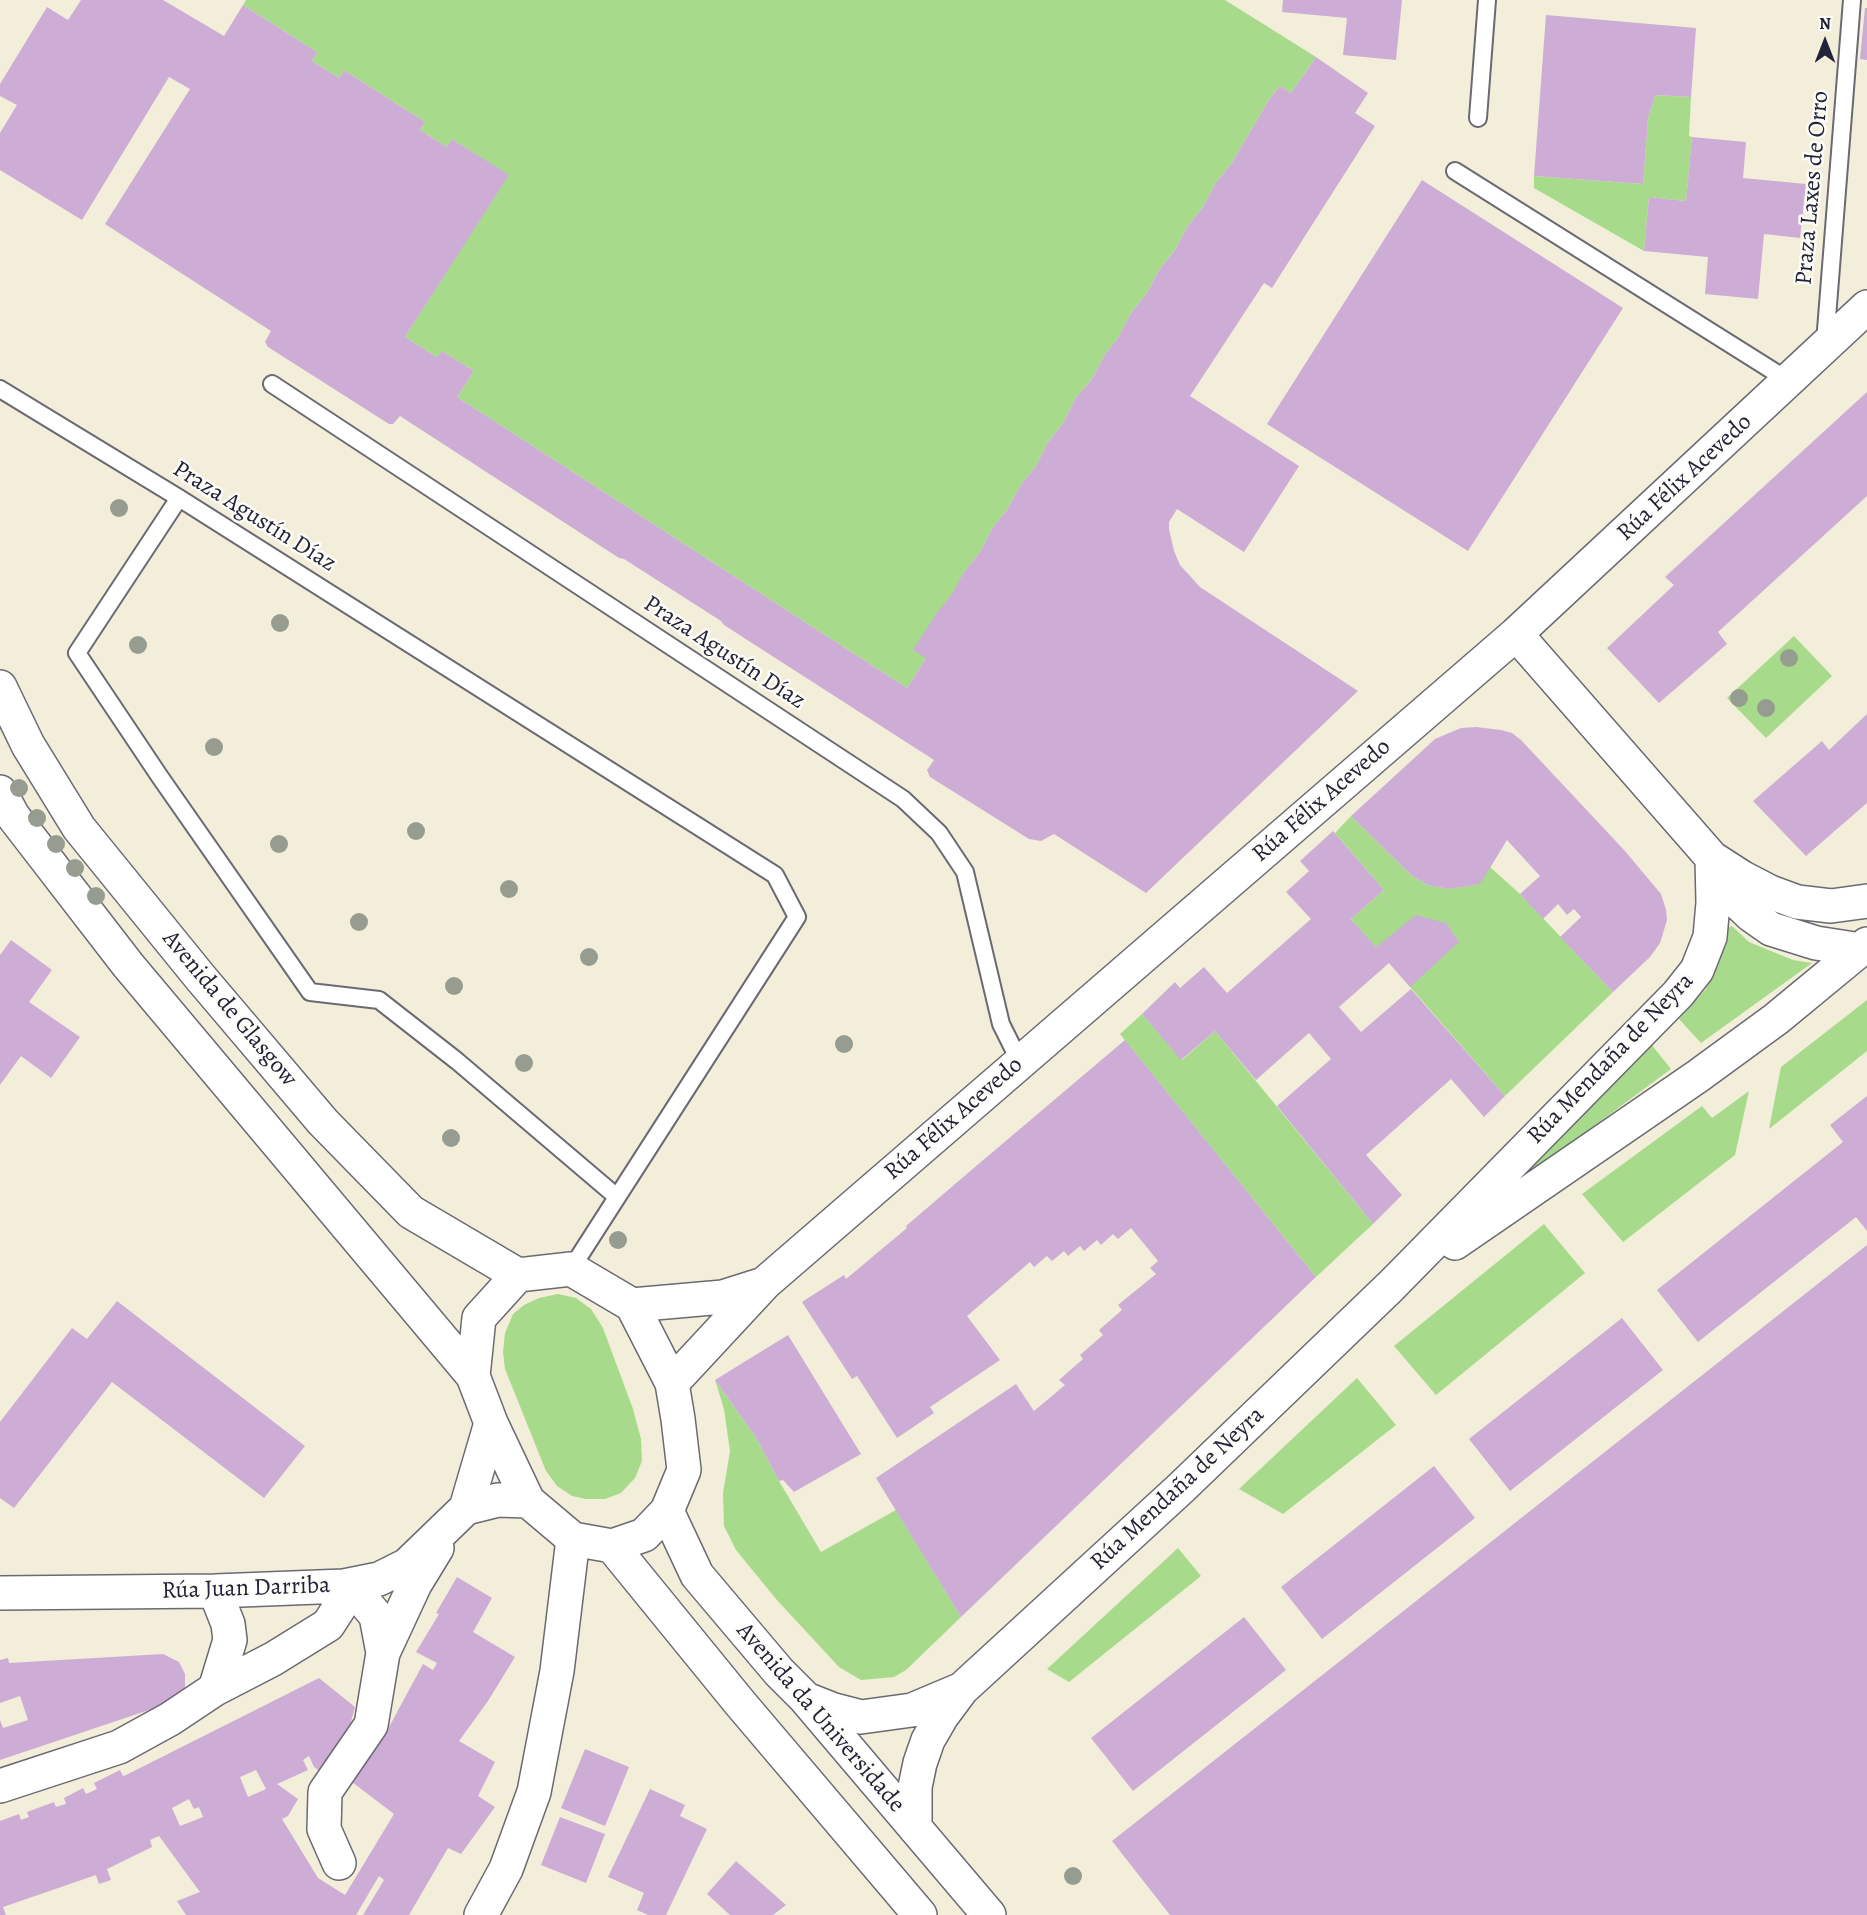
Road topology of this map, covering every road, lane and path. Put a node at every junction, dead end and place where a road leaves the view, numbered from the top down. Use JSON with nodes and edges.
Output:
{"nodes":[{"id":1,"x":1487,"y":0,"type":"edge"},
{"id":2,"x":1852,"y":0,"type":"edge"},
{"id":3,"x":1478,"y":118,"type":"dead end"},
{"id":4,"x":1455,"y":171,"type":"dead end"},
{"id":5,"x":1867,"y":307,"type":"edge"},
{"id":6,"x":1825,"y":344,"type":"junction"},
{"id":7,"x":1789,"y":381,"type":"junction"},
{"id":8,"x":272,"y":384,"type":"dead end"},
{"id":9,"x":0,"y":389,"type":"edge"},
{"id":10,"x":179,"y":498,"type":"junction"},
{"id":11,"x":1516,"y":634,"type":"junction"},
{"id":12,"x":0,"y":687,"type":"edge"},
{"id":13,"x":0,"y":792,"type":"edge"},
{"id":14,"x":1712,"y":858,"type":"junction"},
{"id":15,"x":1867,"y":901,"type":"edge"},
{"id":16,"x":1864,"y":947,"type":"edge"},
{"id":17,"x":1020,"y":1062,"type":"junction"},
{"id":18,"x":617,"y":1197,"type":"junction"},
{"id":19,"x":571,"y":1269,"type":"junction"},
{"id":20,"x":518,"y":1275,"type":"junction"},
{"id":21,"x":765,"y":1283,"type":"junction"},
{"id":22,"x":1391,"y":1286,"type":"junction"},
{"id":23,"x":632,"y":1305,"type":"junction"},
{"id":24,"x":473,"y":1376,"type":"junction"},
{"id":25,"x":672,"y":1383,"type":"junction"},
{"id":26,"x":490,"y":1423,"type":"junction"},
{"id":27,"x":528,"y":1500,"type":"junction"},
{"id":28,"x":667,"y":1511,"type":"junction"},
{"id":29,"x":459,"y":1516,"type":"junction"},
{"id":30,"x":573,"y":1539,"type":"junction"},
{"id":31,"x":612,"y":1546,"type":"junction"},
{"id":32,"x":344,"y":1586,"type":"junction"},
{"id":33,"x":215,"y":1591,"type":"junction"},
{"id":34,"x":0,"y":1593,"type":"edge"},
{"id":35,"x":383,"y":1653,"type":"junction"},
{"id":36,"x":215,"y":1689,"type":"junction"},
{"id":37,"x":962,"y":1689,"type":"junction"},
{"id":38,"x":805,"y":1698,"type":"junction"},
{"id":39,"x":0,"y":1786,"type":"edge"},
{"id":40,"x":915,"y":1828,"type":"junction"},
{"id":41,"x":339,"y":1863,"type":"dead end"},
{"id":42,"x":481,"y":1915,"type":"edge"},
{"id":43,"x":920,"y":1915,"type":"edge"},
{"id":44,"x":989,"y":1915,"type":"edge"}],
"edges":[{"from":1,"to":3,"type":"lane"},
{"from":2,"to":6,"type":"lane","name":"Praza Laxes de Orro"},
{"from":4,"to":7,"type":"lane"},
{"from":5,"to":6,"type":"street","name":"Rúa Félix Acevedo"},
{"from":6,"to":7,"type":"street","name":"Rúa Félix Acevedo"},
{"from":7,"to":11,"type":"street","name":"Rúa Félix Acevedo"},
{"from":8,"to":17,"type":"lane","name":"Praza Agustín Díaz"},
{"from":9,"to":10,"type":"lane","name":"Praza Agustín Díaz"},
{"from":10,"to":18,"type":"lane"},
{"from":10,"to":18,"type":"lane","name":"Praza Agustín Díaz"},
{"from":11,"to":14,"type":"street"},
{"from":11,"to":17,"type":"street","name":"Rúa Félix Acevedo"},
{"from":12,"to":20,"type":"street","name":"Avenida de Glasgow"},
{"from":13,"to":24,"type":"street","name":"Avenida de Glasgow"},
{"from":14,"to":15,"type":"street"},
{"from":14,"to":16,"type":"street","name":"Rúa Mendaña de Neyra"},
{"from":14,"to":22,"type":"street","name":"Rúa Mendaña de Neyra"},
{"from":16,"to":22,"type":"street","name":"Rúa Mendaña de Neyra"},
{"from":17,"to":21,"type":"street","name":"Rúa Félix Acevedo"},
{"from":18,"to":19,"type":"lane"},
{"from":19,"to":20,"type":"street"},
{"from":19,"to":23,"type":"street"},
{"from":20,"to":24,"type":"street"},
{"from":21,"to":23,"type":"street","name":"Rúa Félix Acevedo"},
{"from":21,"to":25,"type":"street","name":"Rúa Félix Acevedo"},
{"from":22,"to":37,"type":"street","name":"Rúa Mendaña de Neyra"},
{"from":23,"to":25,"type":"street"},
{"from":24,"to":26,"type":"street"},
{"from":25,"to":28,"type":"street"},
{"from":26,"to":27,"type":"street"},
{"from":26,"to":29,"type":"street"},
{"from":27,"to":29,"type":"street","name":"Rúa Juan Darriba"},
{"from":27,"to":30,"type":"street"},
{"from":28,"to":31,"type":"street"},
{"from":28,"to":38,"type":"street","name":"Avenida da Universidade"},
{"from":29,"to":32,"type":"street","name":"Rúa Juan Darriba"},
{"from":29,"to":35,"type":"street"},
{"from":30,"to":31,"type":"street"},
{"from":30,"to":42,"type":"street"},
{"from":31,"to":43,"type":"street","name":"Avenida da Universidade"},
{"from":32,"to":33,"type":"street","name":"Rúa Juan Darriba"},
{"from":32,"to":35,"type":"street"},
{"from":32,"to":36,"type":"street"},
{"from":33,"to":34,"type":"street","name":"Rúa Juan Darriba"},
{"from":33,"to":36,"type":"street"},
{"from":35,"to":41,"type":"street"},
{"from":36,"to":39,"type":"street"},
{"from":37,"to":38,"type":"street","name":"Rúa Mendaña de Neyra"},
{"from":37,"to":40,"type":"street","name":"Rúa Mendaña de Neyra"},
{"from":38,"to":40,"type":"street","name":"Avenida da Universidade"},
{"from":40,"to":44,"type":"street","name":"Avenida da Universidade"}]}
